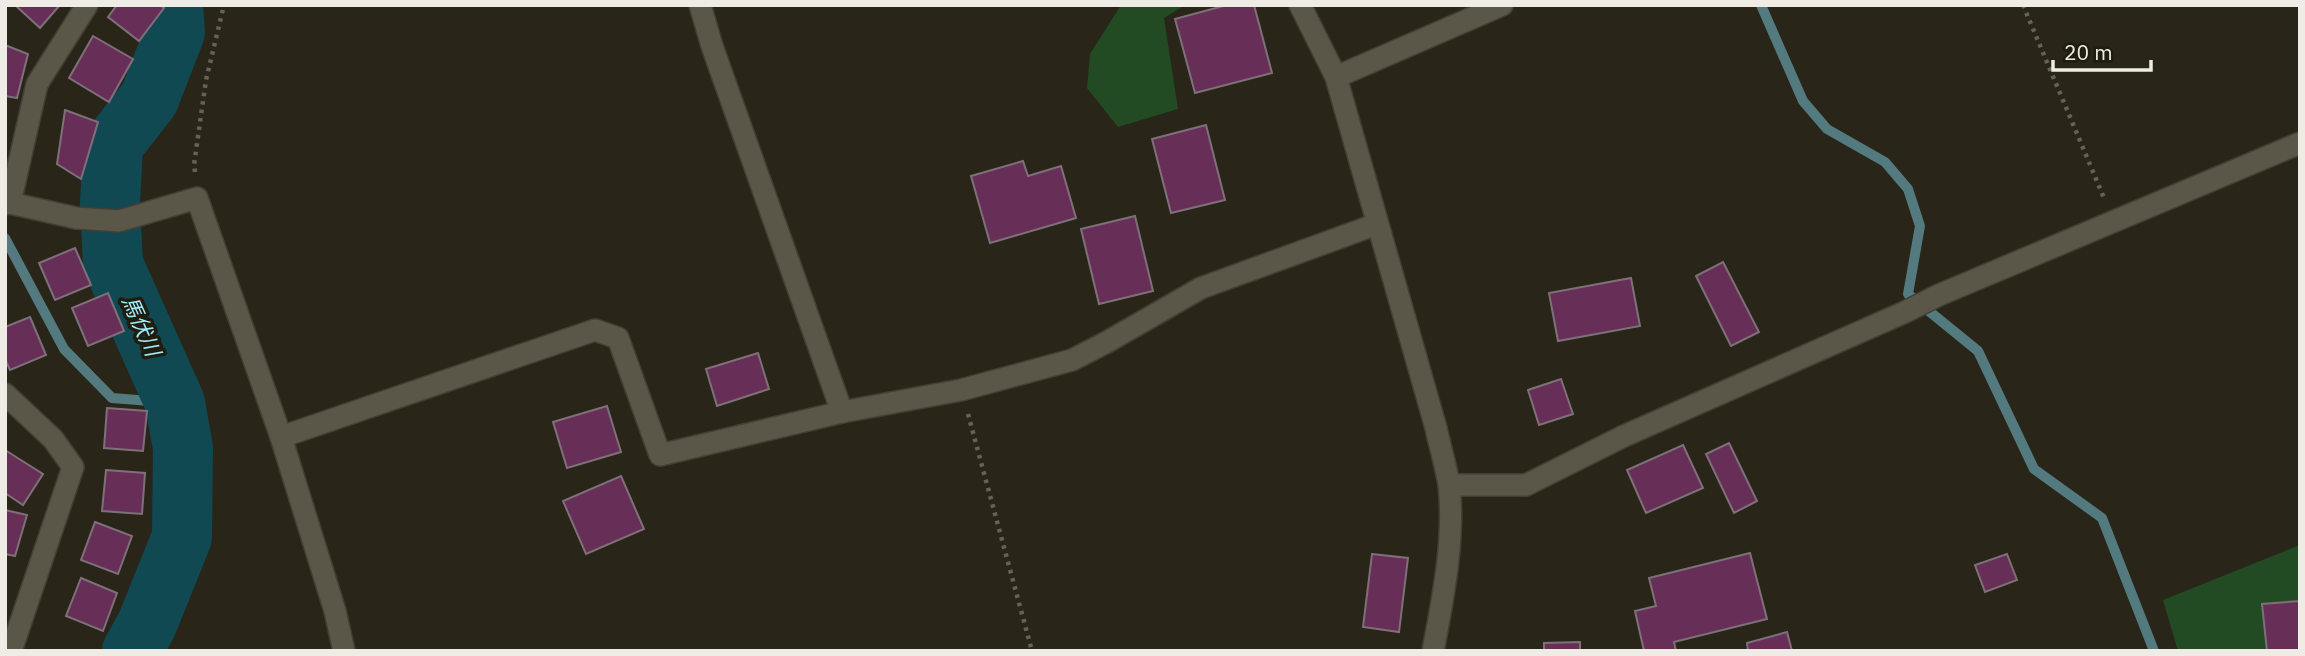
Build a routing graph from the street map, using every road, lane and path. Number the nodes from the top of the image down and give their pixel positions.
1 (88, 5) edge
2 (224, 5) edge
3 (700, 5) edge
4 (1300, 5) edge
5 (1502, 5) edge
6 (2023, 5) edge
7 (1336, 77) junction
8 (2300, 143) edge
9 (197, 198) junction
10 (8, 204) edge
11 (2115, 222) junction
12 (1377, 224) junction
13 (961, 390) junction
14 (8, 401) edge
15 (842, 412) junction
16 (281, 437) junction
17 (1449, 485) junction
18 (11, 651) edge
19 (344, 651) edge
20 (1032, 651) edge
21 (1433, 651) edge

1 - 10 street
2 - 9 path
3 - 15 street
4 - 7 street
5 - 7 street
6 - 11 path
7 - 12 street
8 - 11 street
9 - 10 street
9 - 16 street
11 - 17 street
12 - 13 street
12 - 17 street
13 - 15 street
13 - 20 path
14 - 18 street
15 - 16 street
16 - 19 street
17 - 21 street

